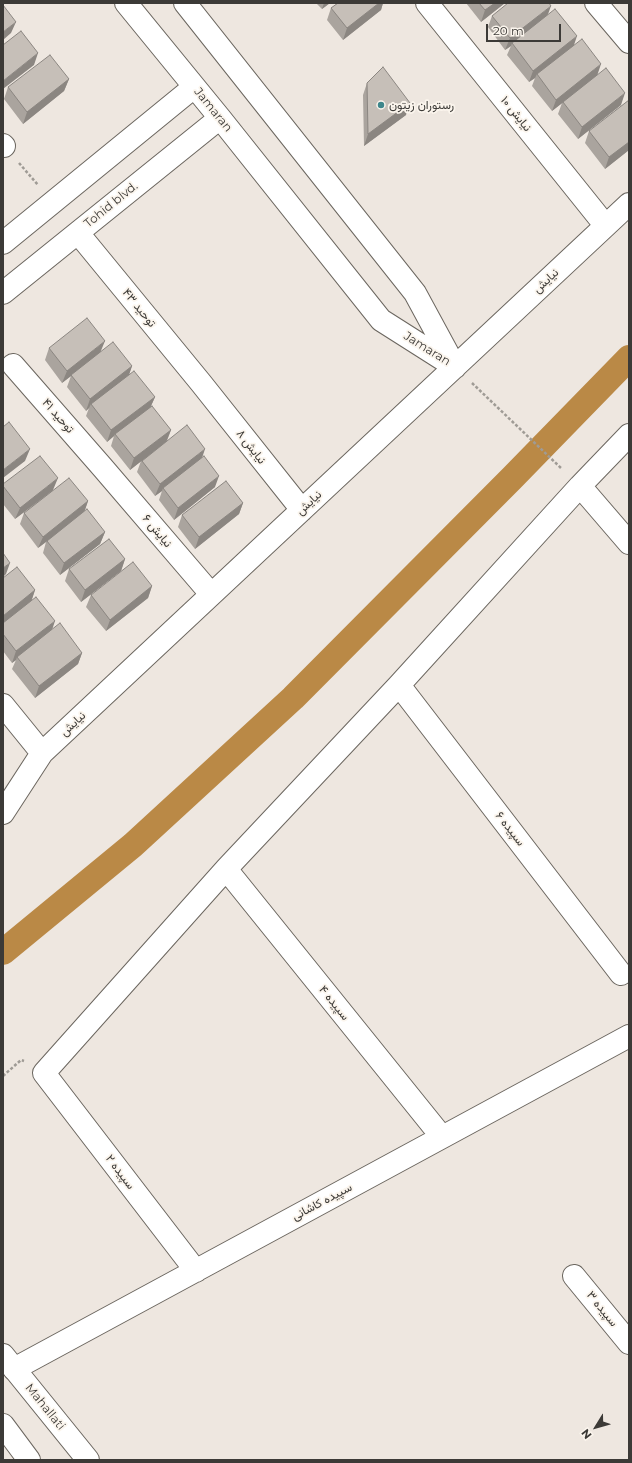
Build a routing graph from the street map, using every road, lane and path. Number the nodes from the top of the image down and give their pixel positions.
1 (126, 3) edge
2 (185, 3) edge
3 (427, 3) edge
4 (596, 3) edge
5 (629, 42) edge
6 (194, 87) junction
7 (220, 118) junction
8 (4, 145) edge
9 (52, 203) junction
10 (629, 204) edge
11 (605, 225) junction
12 (78, 233) junction
13 (3, 243) edge
14 (3, 294) edge
15 (13, 365) dead end
16 (455, 366) junction
17 (201, 383) joint
18 (629, 435) edge
19 (103, 468) joint
20 (580, 486) junction
21 (302, 510) junction
22 (629, 543) edge
23 (211, 594) junction
24 (399, 685) junction
25 (3, 705) edge
26 (42, 752) junction
27 (3, 813) edge
28 (226, 869) junction
29 (621, 974) dead end
30 (629, 1036) edge
31 (442, 1137) junction
32 (196, 1270) junction
33 (574, 1276) dead end
34 (629, 1343) edge
35 (9, 1362) edge
36 (3, 1425) edge
37 (28, 1460) edge
38 (88, 1460) edge

1 - 6 street, Jamaran
2 - 16 street, Jamaran
3 - 11 street, نیایش ۱۰
4 - 5 street
6 - 7 street, Jamaran
6 - 9 street
7 - 12 street, Tohid blvd.
7 - 16 street, Jamaran
8 - 9 path
9 - 13 street
10 - 11 street, نیایش
11 - 16 street, نیایش
12 - 14 street, Tohid blvd.
12 - 17 street, توحید ۴۳
15 - 19 street, توحید ۴۱
16 - 20 path
16 - 21 street, نیایش
17 - 21 street, نیایش ۸
18 - 20 street
19 - 23 street, نیایش ۶
20 - 22 street
20 - 24 street
21 - 23 street, نیایش
23 - 26 street, نیایش
24 - 28 street
24 - 29 street, سپیده ۶
25 - 26 street
26 - 27 street, نیایش
28 - 31 street, سپیده ۴
28 - 32 street, سپیده ۲
30 - 31 street, سپیده کاشانی
31 - 32 street, سپیده کاشانی
32 - 35 street, سپیده کاشانی
33 - 34 street, سپیده ۳
35 - 38 street, Mahallati
36 - 37 street

